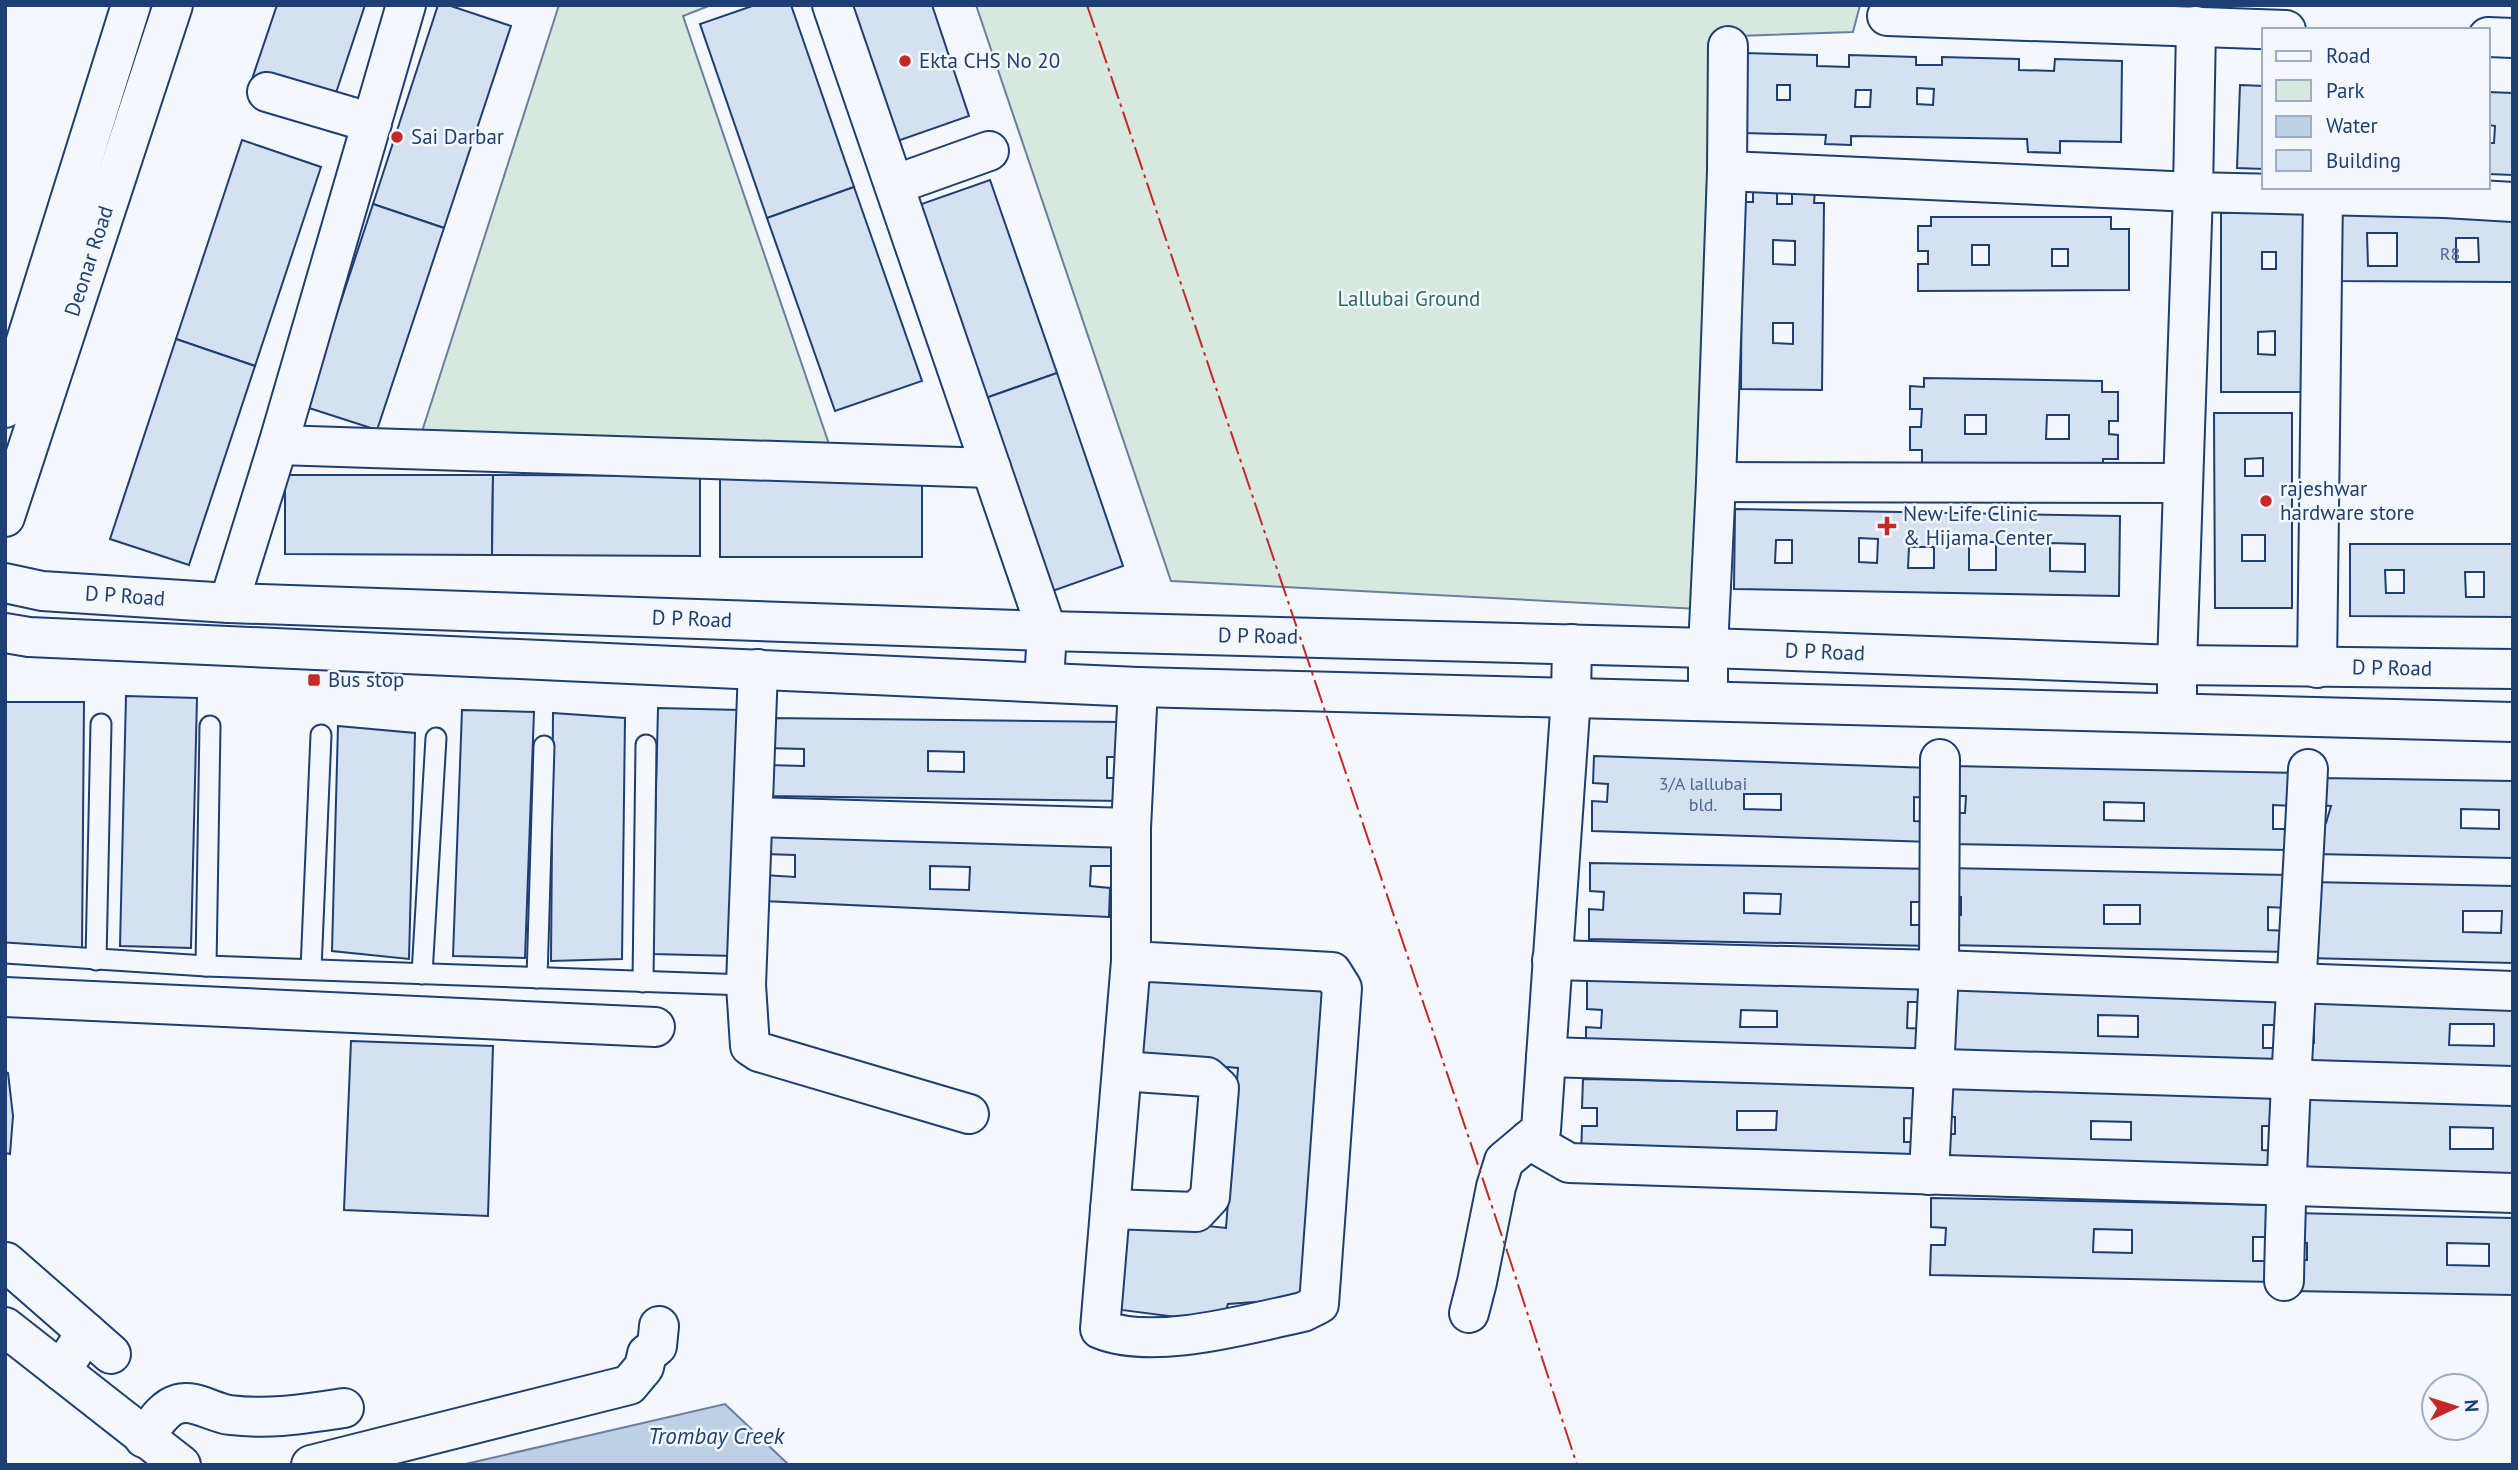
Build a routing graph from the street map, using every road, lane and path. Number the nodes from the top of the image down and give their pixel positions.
1 (131, 5) edge
2 (173, 5) edge
3 (406, 5) edge
4 (832, 5) edge
5 (1887, 16) dead end
6 (2196, 26) junction
7 (2262, 29) edge
8 (2490, 37) edge
9 (2513, 38) edge
10 (1728, 46) dead end
11 (267, 92) dead end
12 (372, 122) junction
13 (989, 150) dead end
14 (1727, 171) junction
15 (894, 185) junction
16 (2193, 192) junction
17 (2323, 195) junction
18 (2513, 202) edge
19 (5, 408) edge
20 (278, 445) junction
21 (990, 468) junction
22 (1716, 482) junction
23 (2183, 483) junction
24 (5, 517) edge
25 (5, 583) edge
26 (229, 603) junction
27 (1047, 631) junction
28 (5, 633) edge
29 (1572, 644) junction
30 (1707, 648) junction
31 (2177, 665) junction
32 (2317, 668) junction
33 (758, 669) junction
34 (2513, 669) edge
35 (1044, 682) junction
36 (1138, 687) junction
37 (1571, 697) junction
38 (1708, 701) junction
39 (2177, 713) junction
40 (2513, 722) edge
41 (101, 724) dead end
42 (210, 726) dead end
43 (321, 735) dead end
44 (436, 738) dead end
45 (646, 745) dead end
46 (544, 746) dead end
47 (1940, 759) dead end
48 (2308, 769) dead end
49 (753, 817) junction
50 (1131, 828) junction
51 (5, 953) edge
52 (96, 960) junction
53 (1552, 960) junction
54 (1131, 961) junction
55 (206, 966) junction
56 (311, 969) junction
57 (1939, 970) junction
58 (422, 974) junction
59 (537, 978) junction
60 (643, 982) junction
61 (2298, 984) junction
62 (746, 985) junction
63 (2513, 991) edge
64 (5, 997) edge
65 (655, 1027) dead end
66 (1546, 1057) junction
67 (1935, 1068) junction
68 (1122, 1071) junction
69 (2291, 1079) junction
70 (2513, 1086) edge
71 (969, 1114) dead end
72 (1529, 1140) junction
73 (1929, 1175) junction
74 (2286, 1186) junction
75 (2513, 1193) edge
76 (1110, 1209) junction
77 (6, 1262) edge
78 (2284, 1280) dead end
79 (1469, 1313) dead end
80 (659, 1326) dead end
81 (5, 1327) edge
82 (61, 1371) junction
83 (344, 1408) dead end
84 (144, 1438) junction
85 (181, 1465) edge
86 (311, 1465) edge

1 - 19 street, Deonar Road
2 - 24 street, Deonar Road
3 - 12 street
4 - 15 street
5 - 6 street
6 - 7 street
6 - 16 street
8 - 9 street
10 - 14 street
11 - 12 street
12 - 20 street
13 - 15 street
14 - 16 street
14 - 22 street
15 - 21 street
16 - 17 street
16 - 23 street
17 - 18 street
17 - 32 street
20 - 21 street
20 - 26 street
21 - 27 street
22 - 23 street
22 - 30 street
23 - 31 street
25 - 26 street, D P Road
26 - 27 street, D P Road
27 - 29 street, D P Road
27 - 35 street
28 - 33 street, D P Road
29 - 30 street, D P Road
29 - 37 street
30 - 31 street, D P Road
30 - 38 street
31 - 32 street, D P Road
31 - 39 street
32 - 34 street, D P Road
33 - 35 street, D P Road
33 - 49 street
35 - 36 street, D P Road
36 - 37 street, D P Road
36 - 50 street
37 - 38 street, D P Road
37 - 53 street
38 - 39 street, D P Road
39 - 40 street, D P Road
41 - 52 lane
42 - 55 lane
43 - 56 lane
44 - 58 lane
45 - 60 lane
46 - 59 lane
47 - 57 street
48 - 61 street
49 - 50 street
49 - 62 street
50 - 54 street
51 - 52 lane
52 - 55 lane
53 - 57 street
53 - 66 street
54 - 68 street
54 - 76 street
55 - 56 lane
56 - 58 lane
57 - 61 street
57 - 67 street
58 - 59 lane
59 - 60 lane
60 - 62 lane
61 - 63 street
61 - 69 street
62 - 71 street
64 - 65 street
66 - 67 street
66 - 72 street
67 - 69 street
67 - 73 street
68 - 76 street
68 - 76 street
69 - 70 street
69 - 74 street
72 - 73 street
72 - 79 street
73 - 74 street
74 - 75 street
74 - 78 street
77 - 82 street
80 - 86 street
81 - 82 street
82 - 84 street
83 - 84 street
84 - 85 street

